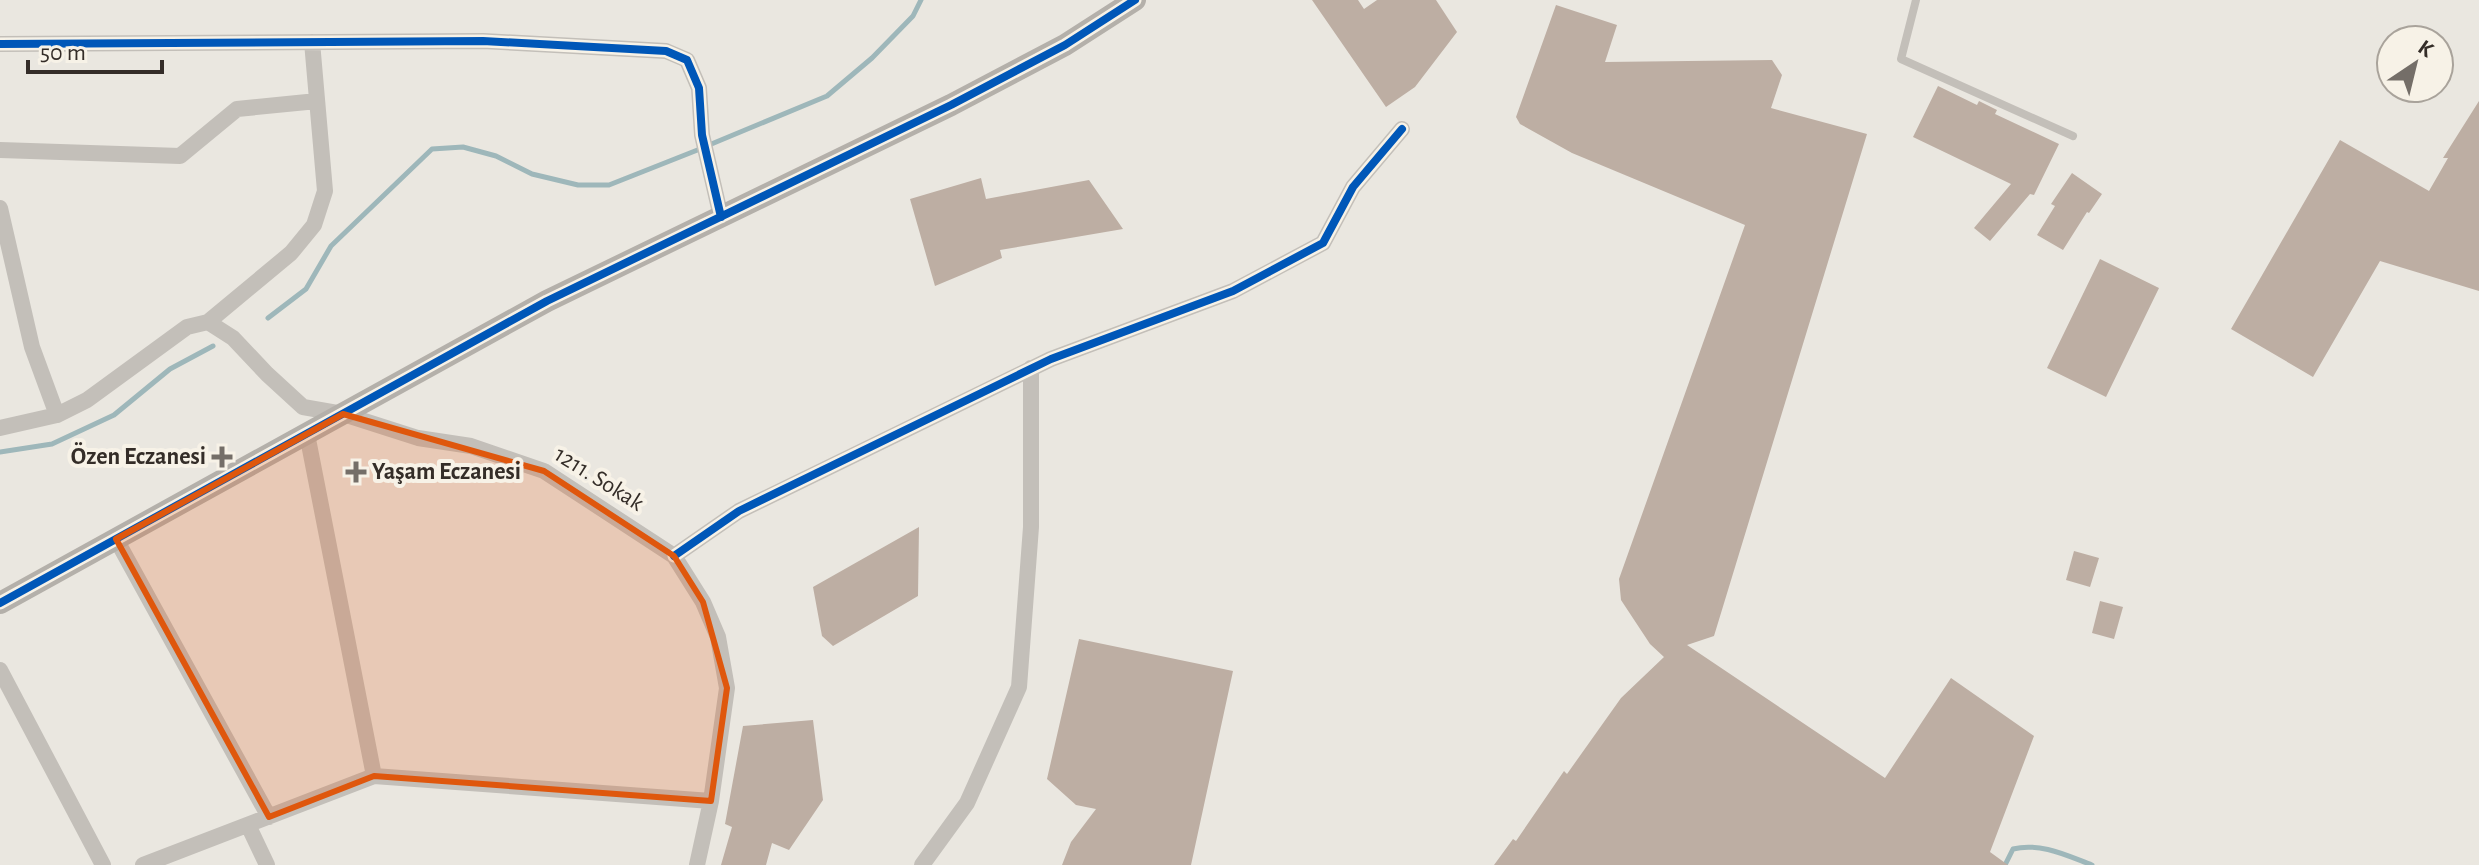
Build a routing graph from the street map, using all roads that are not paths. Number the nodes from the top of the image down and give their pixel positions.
1 (1135, 0) edge
2 (1916, 0) edge
3 (312, 42) junction
4 (0, 44) edge
5 (317, 101) junction
6 (1402, 129) dead end
7 (2073, 136) dead end
8 (0, 150) edge
9 (0, 208) edge
10 (721, 217) junction
11 (208, 322) junction
12 (1031, 368) junction
13 (343, 414) junction
14 (57, 415) junction
15 (0, 428) edge
16 (307, 434) junction
17 (116, 539) junction
18 (674, 556) junction
19 (0, 603) edge
20 (0, 670) edge
21 (374, 776) junction
22 (711, 801) junction
23 (269, 817) junction
24 (248, 825) junction
25 (103, 865) edge
26 (143, 865) edge
27 (267, 865) edge
28 (697, 865) edge
29 (922, 865) edge

1 - 10 street
2 - 7 lane
3 - 4 street
3 - 5 street
3 - 10 street
5 - 8 street
5 - 11 street
6 - 12 street
9 - 14 street
10 - 13 street
11 - 13 street, 1211. Sokak
11 - 14 street
12 - 18 street
12 - 29 street
13 - 16 street
13 - 18 street, 1211. Sokak
14 - 15 street
16 - 17 street
16 - 21 street
17 - 19 street
17 - 23 street
18 - 22 street, 1211. Sokak
20 - 25 street
21 - 22 street
21 - 23 street
22 - 28 street, 1211. Sokak
23 - 24 street
24 - 26 street
24 - 27 street

